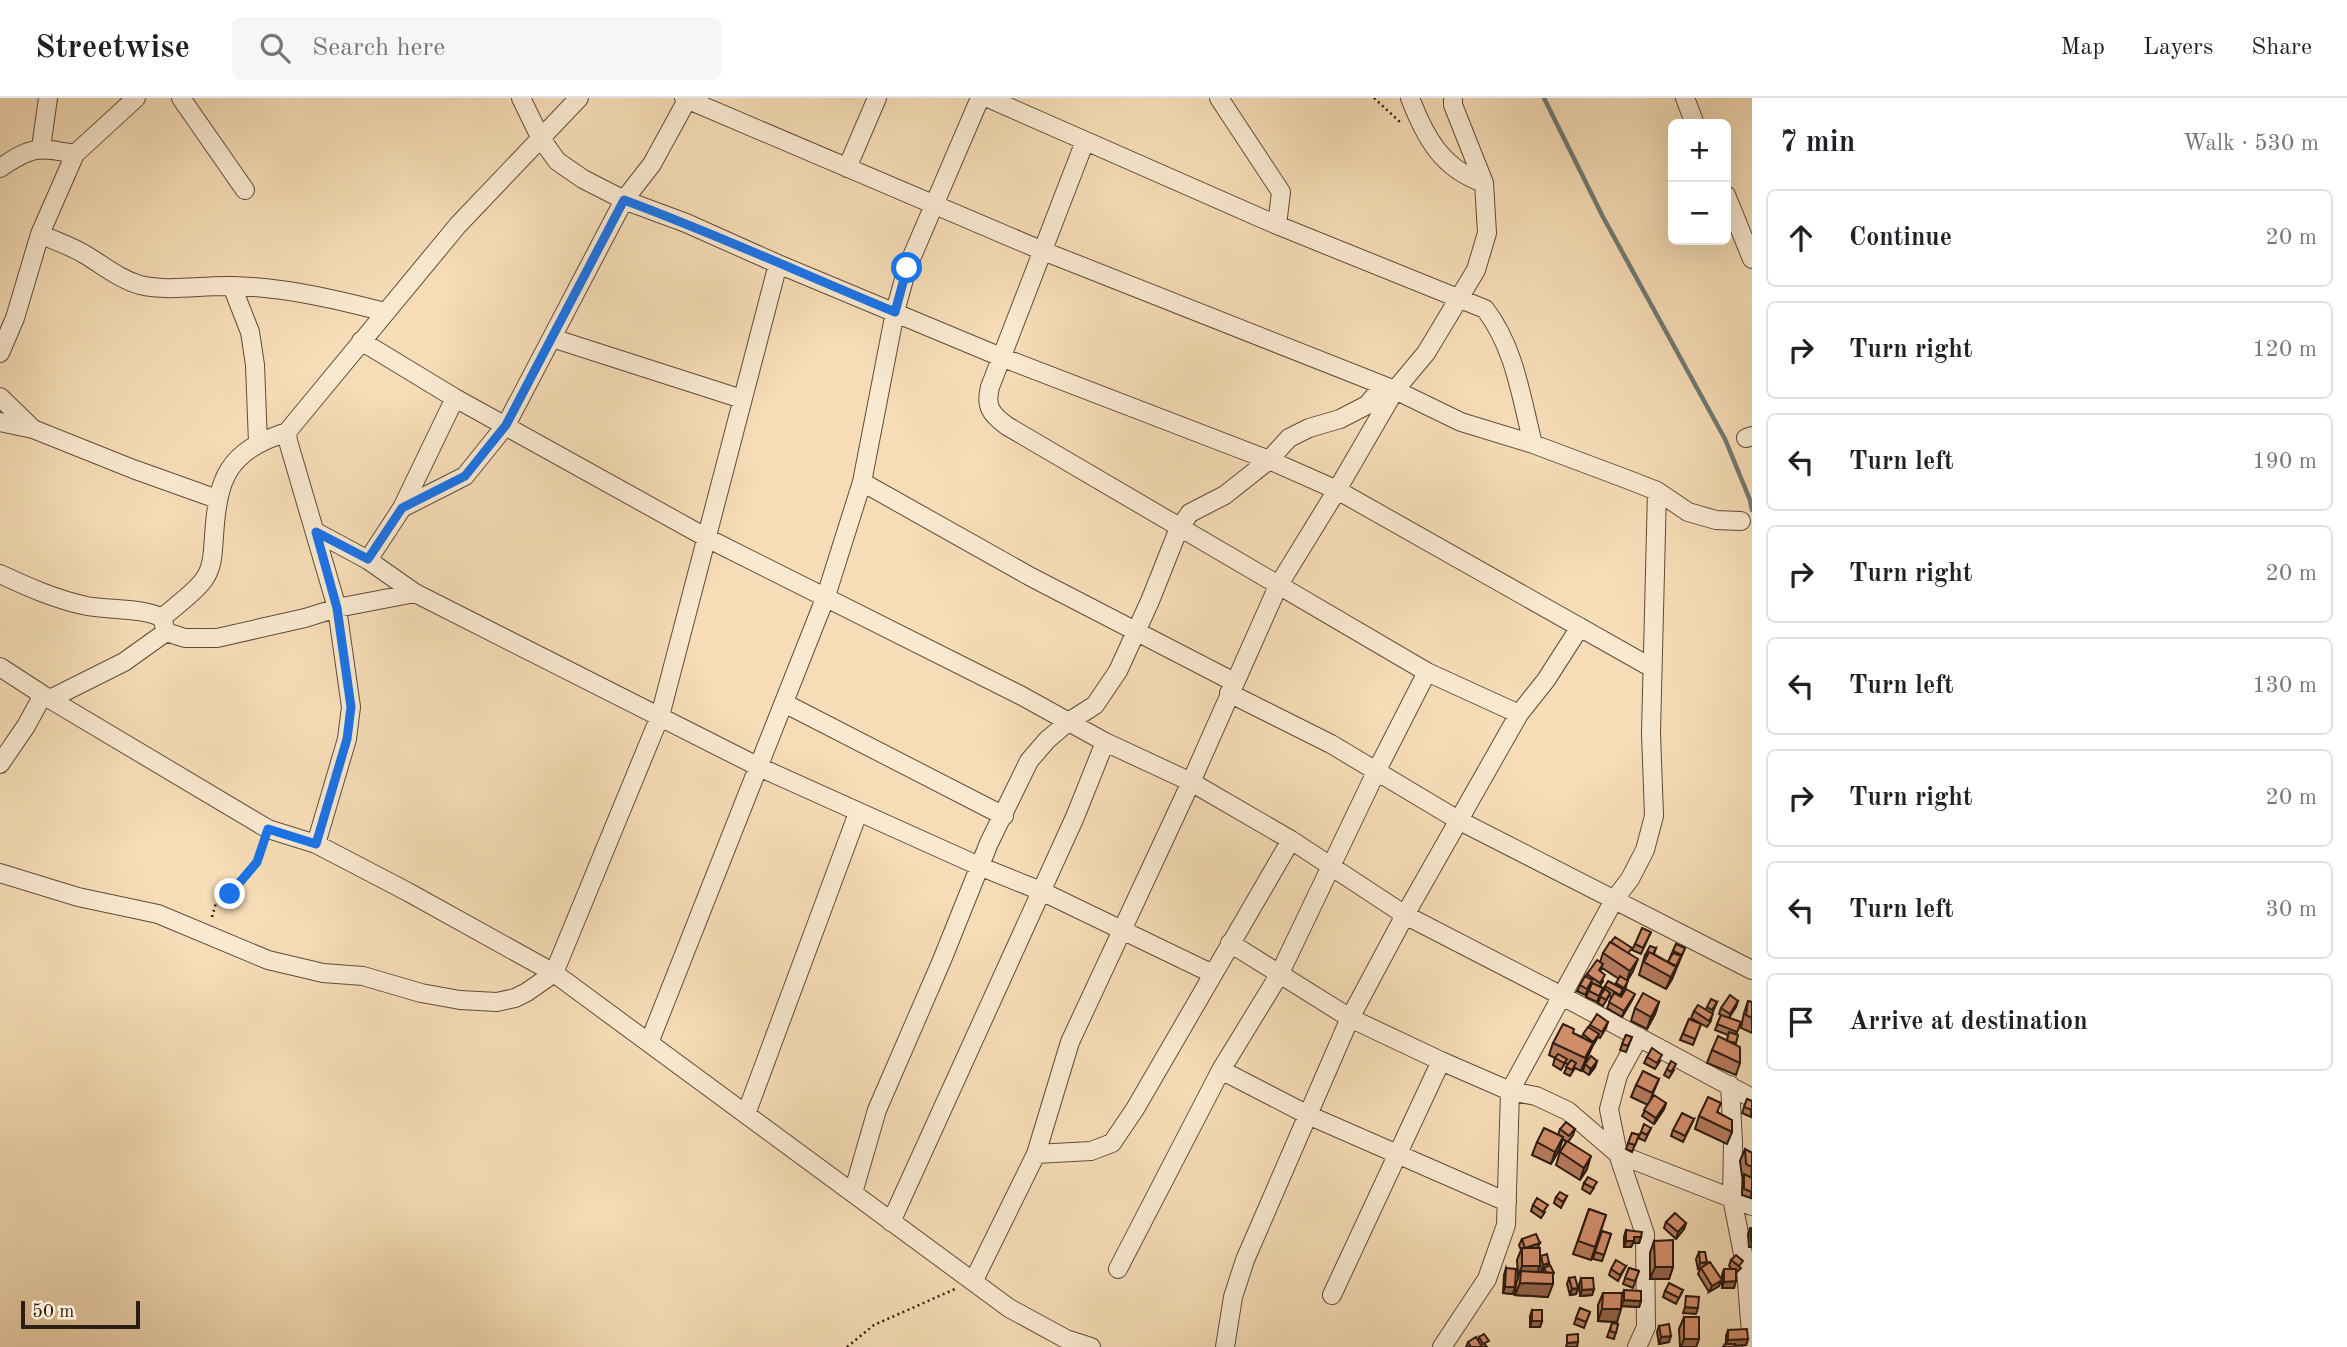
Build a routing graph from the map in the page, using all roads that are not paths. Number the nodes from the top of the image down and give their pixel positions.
1 (48, 98) edge
2 (136, 98) edge
3 (181, 98) edge
4 (521, 98) edge
5 (579, 98) edge
6 (877, 98) edge
7 (980, 98) edge
8 (988, 98) edge
9 (1219, 98) edge
10 (1409, 98) edge
11 (1453, 98) edge
12 (1685, 98) edge
13 (685, 99) edge
14 (1693, 119) edge
15 (540, 137) junction
16 (1085, 141) junction
17 (41, 148) junction
18 (75, 154) junction
19 (0, 168) edge
20 (847, 168) junction
21 (1483, 183) junction
22 (245, 190) dead end
23 (624, 200) junction
24 (936, 205) junction
25 (1731, 207) edge
26 (1276, 225) junction
27 (40, 234) junction
28 (1042, 251) junction
29 (1752, 259) edge
30 (778, 264) junction
31 (232, 286) junction
32 (1458, 297) junction
33 (385, 312) junction
34 (895, 312) junction
35 (552, 338) junction
36 (362, 341) junction
37 (0, 352) edge
38 (1001, 357) junction
39 (1389, 388) junction
40 (0, 397) edge
41 (455, 398) junction
42 (742, 399) junction
43 (0, 422) edge
44 (506, 425) junction
45 (33, 429) junction
46 (287, 432) junction
47 (258, 443) junction
48 (1533, 444) junction
49 (1269, 460) junction
50 (862, 482) junction
51 (1337, 490) junction
52 (1657, 491) junction
53 (217, 499) junction
54 (402, 508) junction
55 (1741, 521) dead end
56 (1179, 528) junction
57 (316, 532) junction
58 (707, 538) junction
59 (368, 559) junction
60 (0, 575) edge
61 (1278, 586) junction
62 (415, 593) junction
63 (826, 596) junction
64 (337, 608) junction
65 (164, 625) junction
66 (1580, 627) junction
67 (1137, 631) junction
68 (0, 667) edge
69 (1652, 668) junction
70 (1427, 672) junction
71 (1231, 687) junction
72 (47, 697) junction
73 (784, 703) junction
74 (1519, 714) junction
75 (660, 716) junction
76 (1067, 723) junction
77 (1105, 743) junction
78 (0, 764) edge
79 (759, 767) junction
80 (1377, 770) junction
81 (1191, 782) junction
82 (858, 813) junction
83 (1004, 816) junction
84 (1458, 820) junction
85 (1291, 840) junction
86 (316, 844) junction
87 (979, 866) junction
88 (1332, 867) junction
89 (0, 873) edge
90 (1041, 891) junction
91 (1614, 900) junction
92 (1405, 915) junction
93 (1122, 931) junction
94 (1230, 943) junction
95 (1752, 970) edge
96 (554, 973) junction
97 (1213, 974) junction
98 (1279, 975) junction
99 (1562, 996) junction
100 (1350, 1018) junction
101 (1639, 1037) junction
102 (649, 1043) junction
103 (1441, 1061) junction
104 (1221, 1070) junction
105 (1730, 1085) junction
106 (1510, 1091) junction
107 (1752, 1098) edge
108 (746, 1114) junction
109 (1308, 1115) junction
110 (1036, 1154) junction
111 (1396, 1154) junction
112 (1618, 1154) junction
113 (853, 1193) junction
114 (1732, 1198) junction
115 (1507, 1202) junction
116 (1752, 1206) edge
117 (891, 1222) junction
118 (1118, 1269) dead end
119 (974, 1280) junction
120 (1332, 1295) dead end
121 (1091, 1347) edge
122 (1225, 1347) edge
123 (1442, 1347) edge
124 (1637, 1347) edge
125 (1752, 1347) edge

1 - 17 street
2 - 18 street
3 - 22 street
4 - 15 street
5 - 15 street
6 - 20 street
7 - 24 street
8 - 16 street
9 - 26 street
10 - 21 street
11 - 21 street
12 - 14 street
13 - 20 street
13 - 23 street
15 - 23 street
15 - 33 street
16 - 26 street
16 - 28 street
17 - 18 street
17 - 19 street
18 - 27 street
20 - 24 street
21 - 32 street
23 - 30 street
23 - 35 street
24 - 28 street
24 - 34 street
25 - 29 street
26 - 32 street
27 - 31 street
27 - 37 street
28 - 38 street
28 - 39 street
30 - 34 street
30 - 42 street
31 - 33 street
31 - 47 street
32 - 39 street
32 - 48 street
33 - 36 street
34 - 38 street
34 - 50 street
35 - 42 street
35 - 44 street
36 - 41 street
36 - 46 street
38 - 49 street
38 - 56 street
39 - 48 street
39 - 49 street
39 - 51 street
40 - 45 street
41 - 44 street
41 - 54 street
42 - 58 street
43 - 45 street
44 - 54 street
44 - 58 street
45 - 53 street
46 - 47 street
46 - 57 street
47 - 53 street
48 - 52 street
49 - 51 street
49 - 56 street
50 - 63 street
50 - 67 street
51 - 61 street
51 - 66 street
52 - 55 street
52 - 69 street
53 - 65 street
54 - 59 street
56 - 61 street
56 - 67 street
57 - 59 street
57 - 64 street
58 - 63 street
58 - 75 street
59 - 62 street
60 - 65 street
61 - 70 street
61 - 71 street
62 - 64 street
62 - 75 street
63 - 73 street
63 - 76 street
64 - 65 street
64 - 86 street
65 - 72 street
66 - 69 street
66 - 74 street
67 - 71 street
67 - 76 street
68 - 72 street
69 - 91 street
70 - 74 street
70 - 80 street
71 - 80 street
71 - 81 street
72 - 78 street
72 - 86 street
73 - 79 street
73 - 83 street
74 - 84 street
75 - 79 street
75 - 96 street
76 - 77 street
76 - 83 street
77 - 81 street
77 - 90 street
79 - 82 street
79 - 102 street
80 - 84 street
80 - 88 street
81 - 85 street
81 - 93 street
82 - 87 street
82 - 108 street
83 - 87 street
84 - 91 street
84 - 92 street
85 - 88 street
85 - 94 street
86 - 96 street
87 - 90 street
87 - 113 street
88 - 92 street
88 - 98 street
89 - 96 street
90 - 93 street
90 - 117 street
91 - 95 street
91 - 99 street
92 - 99 street
92 - 100 street
93 - 97 street
93 - 110 street
94 - 97 street
94 - 98 street
96 - 102 street
97 - 110 street
98 - 100 street
98 - 104 street
99 - 101 street
99 - 106 street
100 - 103 street
100 - 109 street
101 - 105 street
101 - 112 street
102 - 108 street
103 - 106 street
103 - 111 street
104 - 109 street
104 - 118 street
105 - 107 street
105 - 114 street
106 - 112 street
106 - 115 street
108 - 113 street
109 - 111 street
109 - 122 street
110 - 119 street
111 - 115 street
111 - 120 street
112 - 114 street
112 - 124 street
113 - 117 street
114 - 116 street
114 - 125 street
115 - 123 street
117 - 119 street
119 - 121 street

